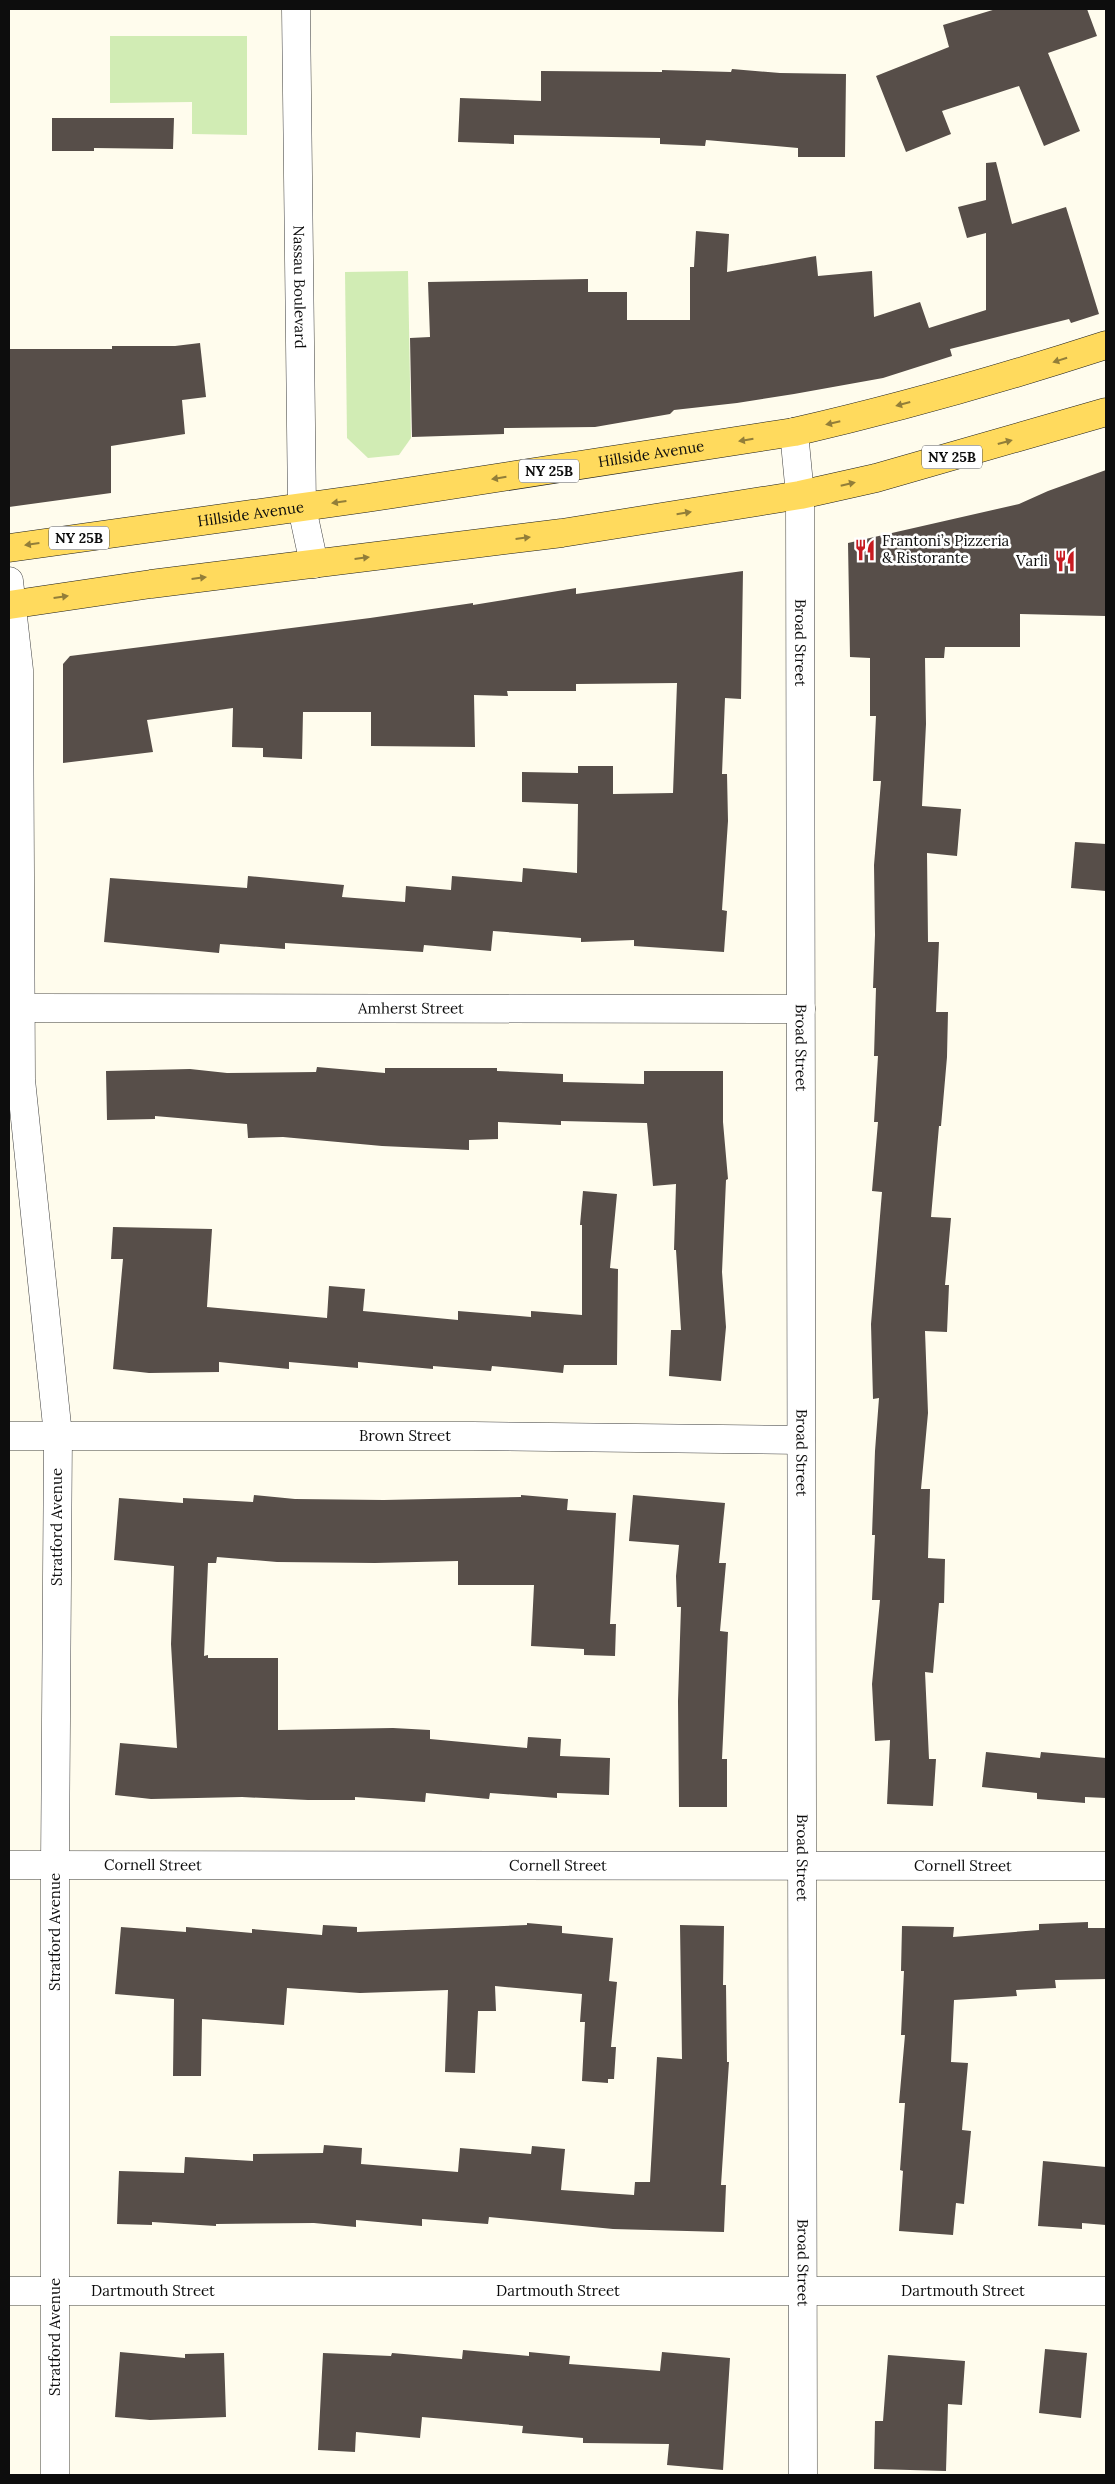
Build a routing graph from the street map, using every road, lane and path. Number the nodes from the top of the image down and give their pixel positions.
1 (296, 9) edge
2 (1106, 345) edge
3 (1106, 412) edge
4 (794, 432) junction
5 (800, 495) junction
6 (302, 508) junction
7 (9, 548) edge
8 (314, 564) junction
9 (10, 597) edge
10 (20, 1008) junction
11 (800, 1009) junction
12 (58, 1435) junction
13 (9, 1436) edge
14 (801, 1440) junction
15 (9, 1865) edge
16 (55, 1865) junction
17 (802, 1866) junction
18 (1106, 1866) edge
19 (9, 2291) edge
20 (55, 2291) junction
21 (802, 2291) junction
22 (1106, 2291) edge
23 (55, 2475) edge
24 (802, 2475) edge

1 - 6 street, Nassau Boulevard
2 -> 4 main road, Hillside Avenue / NY 25B
5 -> 3 main road, NY 25B
4 - 5 street, Broad Street
4 -> 6 main road, Hillside Avenue / NY 25B
8 -> 5 main road, NY 25B
5 - 11 street, Broad Street
6 -> 7 main road, Hillside Avenue / NY 25B
6 - 8 street, Nassau Boulevard
9 -> 8 main road, NY 25B
9 - 10 street, Stratford Avenue
10 - 11 street, Amherst Street
10 - 12 street, Stratford Avenue
11 - 14 street, Broad Street
12 - 13 street, Brown Street
12 - 14 street, Brown Street
12 - 16 street, Stratford Avenue
14 - 17 street, Broad Street
15 - 16 street, Cornell Street
16 - 17 street, Cornell Street
16 - 20 street, Stratford Avenue
17 - 18 street, Cornell Street
17 - 21 street, Broad Street
19 - 20 street, Dartmouth Street
20 - 21 street, Dartmouth Street
20 - 23 street, Stratford Avenue
21 - 22 street, Dartmouth Street
21 - 24 street, Broad Street

